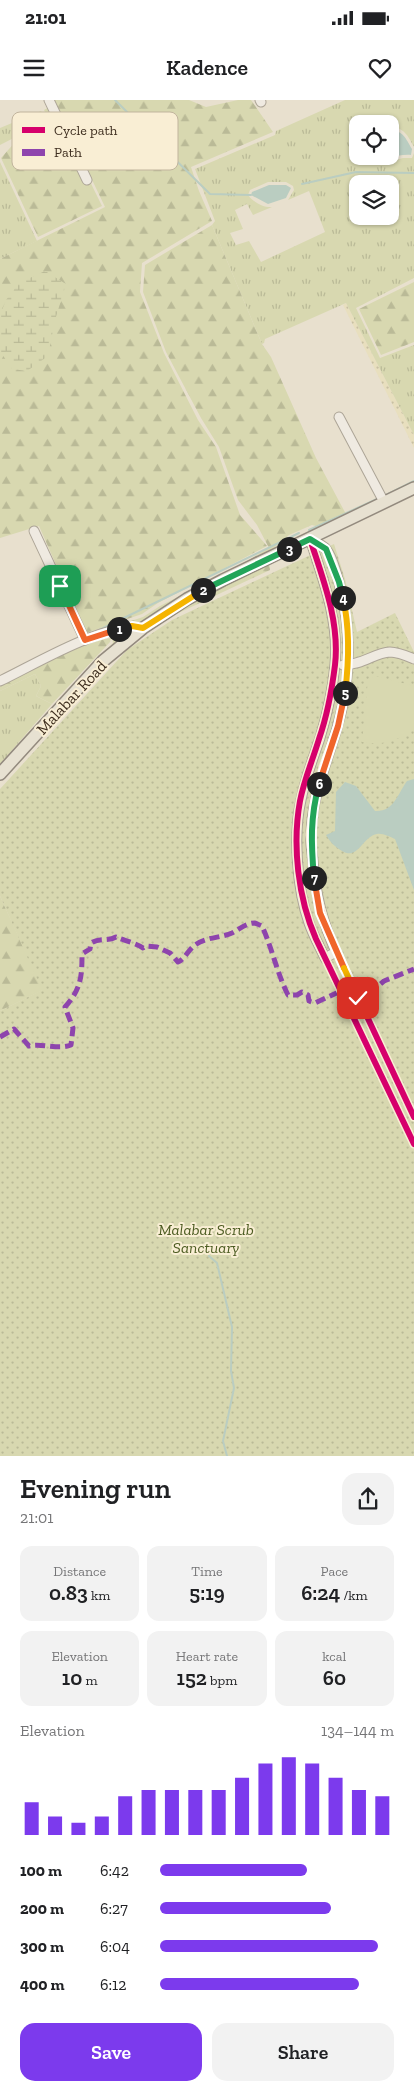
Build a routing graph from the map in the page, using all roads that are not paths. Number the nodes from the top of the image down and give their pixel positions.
1 (49, 100) edge
2 (55, 112) edge
3 (82, 170) edge
4 (87, 180) dead end
5 (340, 417) dead end
6 (414, 488) edge
7 (384, 502) junction
8 (34, 531) dead end
9 (310, 539) junction
10 (143, 628) junction
11 (85, 640) junction
12 (414, 659) edge
13 (335, 665) junction
14 (347, 665) junction
15 (0, 681) edge
16 (320, 739) junction
17 (333, 742) junction
18 (0, 774) edge
19 (298, 832) junction
20 (310, 835) junction

1 - 2 street
3 - 4 street
5 - 7 street
6 - 7 main road, Malabar Road
7 - 9 main road, Malabar Road
8 - 11 street
9 - 10 main road, Malabar Road
9 - 13 street
9 - 14 street
10 - 11 street
10 - 18 main road, Malabar Road
11 - 15 street
12 - 14 street
13 - 14 street
13 - 16 street
14 - 17 street
16 - 17 street
16 - 19 street
17 - 20 street
19 - 20 street
19 - 20 street

